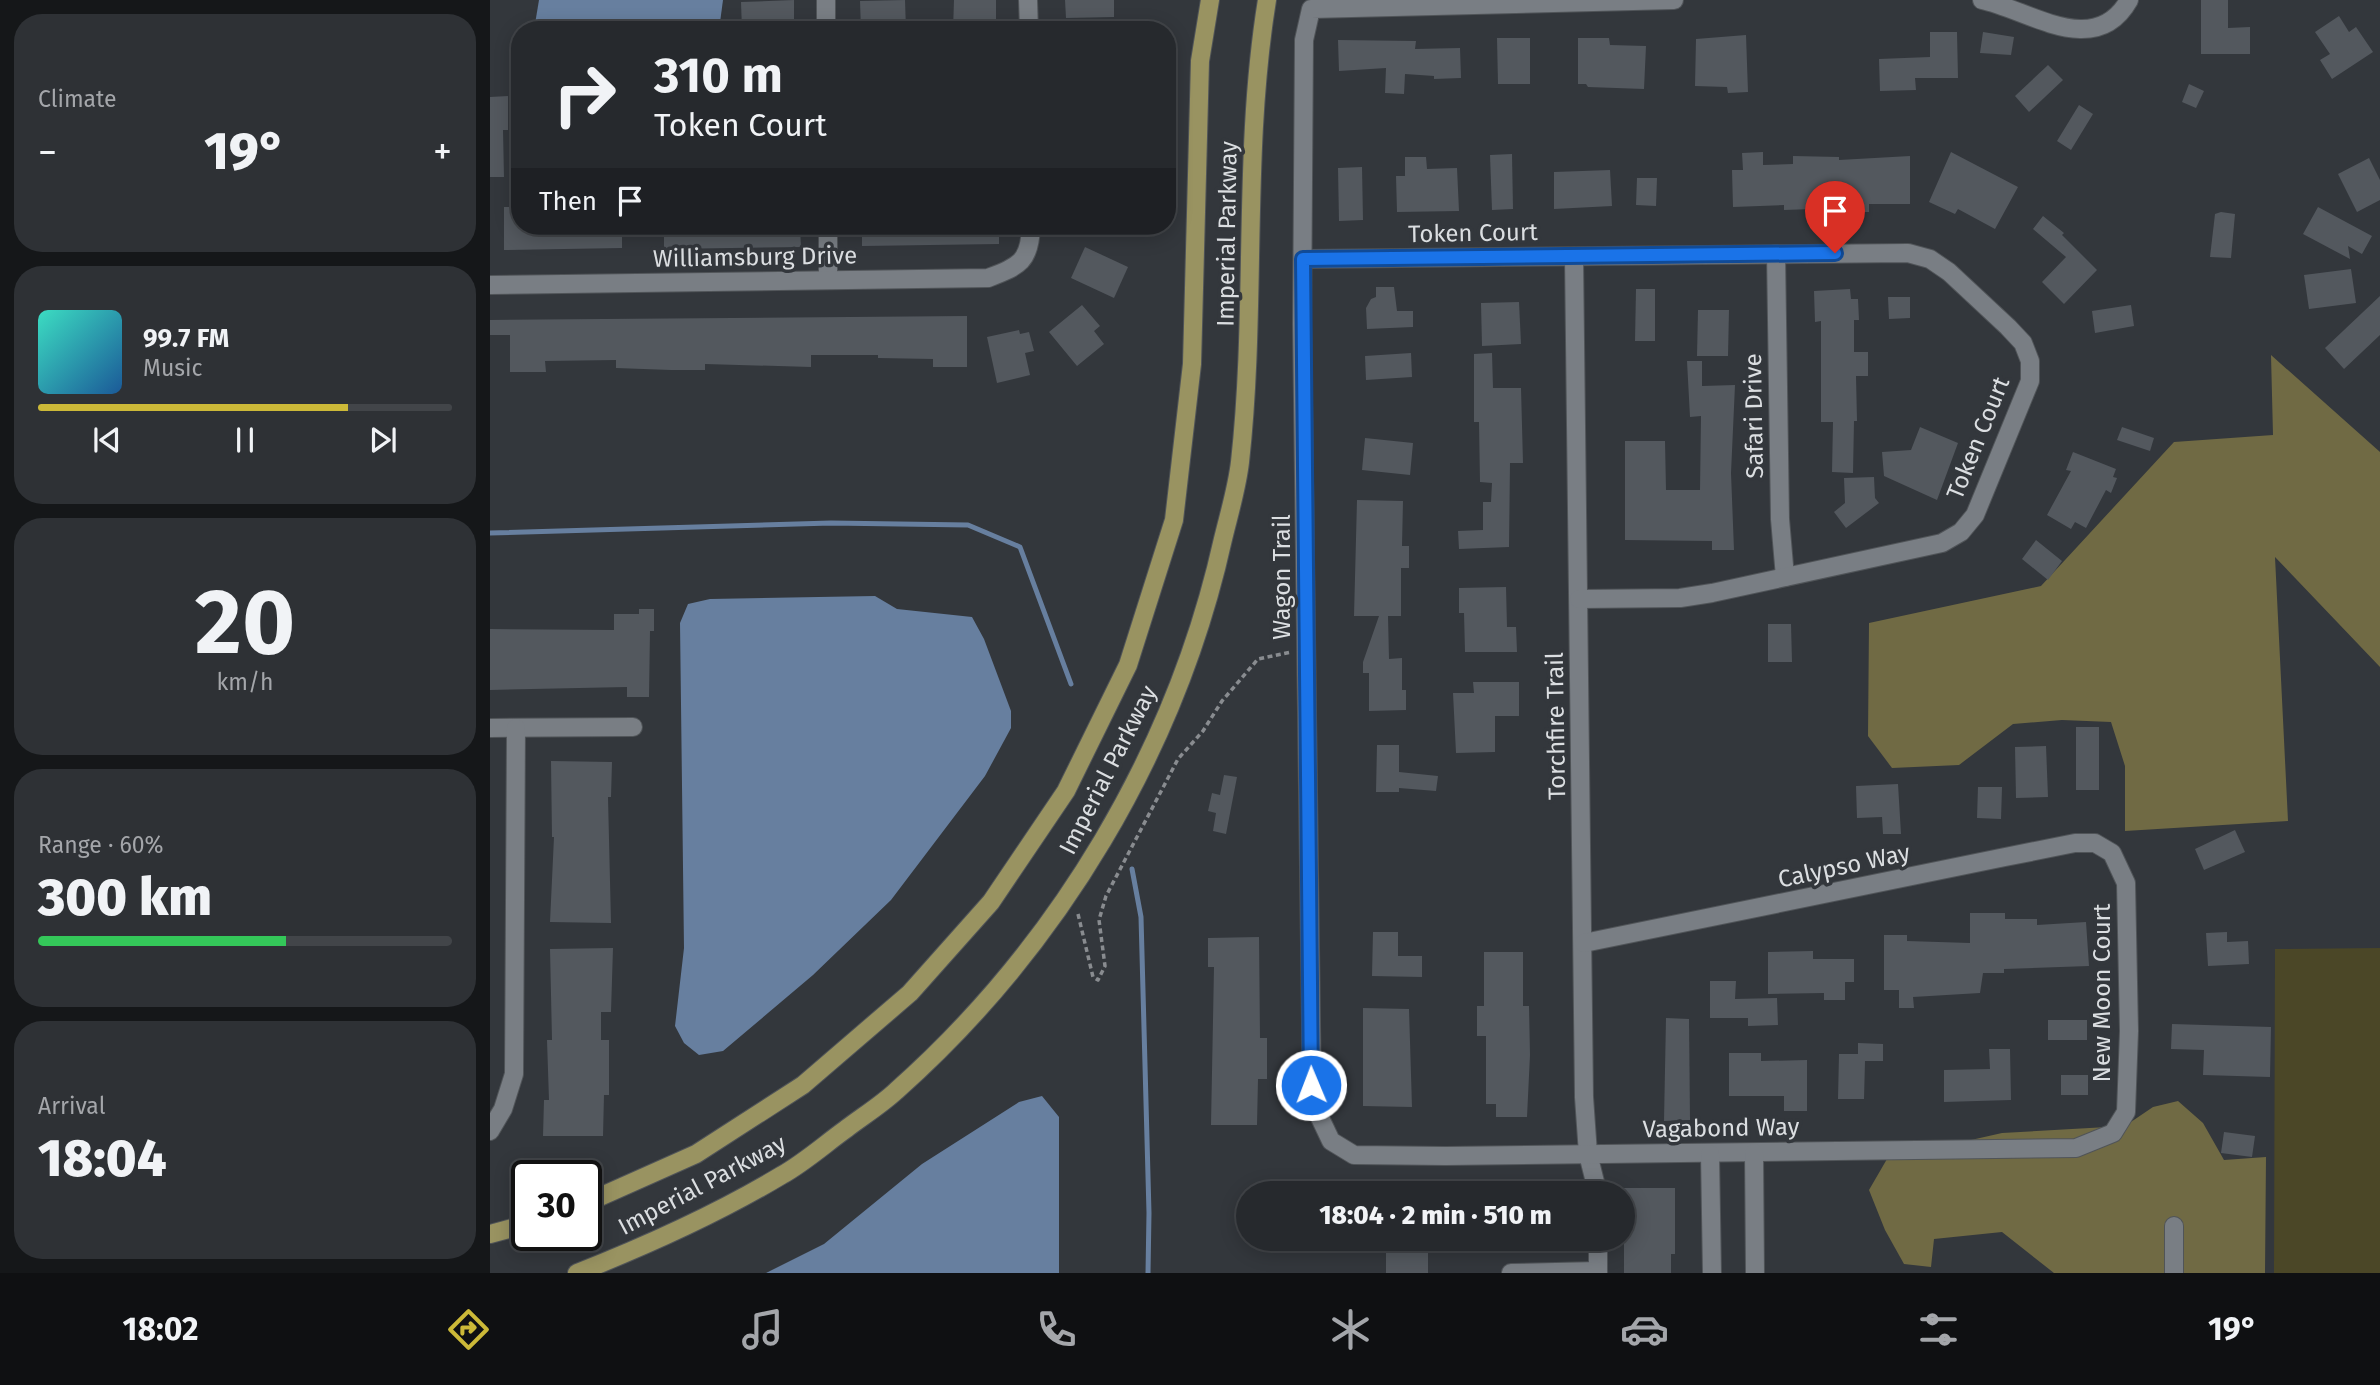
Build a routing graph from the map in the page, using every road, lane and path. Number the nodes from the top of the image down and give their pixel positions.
1 (826, 0) edge
2 (1028, 0) edge
3 (1210, 0) edge
4 (1267, 0) edge
5 (1674, 0) edge
6 (1982, 0) edge
7 (2129, 0) edge
8 (1514, 1) edge
9 (826, 21) edge
10 (1029, 21) edge
11 (828, 235) edge
12 (1030, 235) edge
13 (1776, 254) junction
14 (1574, 257) junction
15 (1303, 259) junction
16 (828, 280) junction
17 (490, 285) edge
18 (1785, 577) junction
19 (1579, 599) junction
20 (1307, 648) junction
21 (633, 727) dead end
22 (490, 728) edge
23 (516, 728) junction
24 (2112, 853) joint
25 (1077, 914) dead end
26 (1584, 943) junction
27 (490, 1131) edge
28 (2113, 1133) joint
29 (1331, 1141) joint
30 (1754, 1153) junction
31 (1588, 1154) junction
32 (1710, 1154) junction
33 (1595, 1181) edge
34 (602, 1196) edge
35 (2174, 1226) dead end
36 (511, 1228) edge
37 (490, 1234) edge
38 (1598, 1251) edge
39 (1598, 1272) edge
40 (577, 1273) edge
41 (1511, 1273) edge
42 (1712, 1273) edge
43 (1755, 1273) edge
44 (2174, 1273) edge

1 - 9 street
2 - 10 street
3 - 34 main road, Imperial Parkway
4 - 40 main road, Imperial Parkway
5 - 8 street
6 - 7 street
8 - 15 street, Wagon Trail
11 - 16 street
12 - 16 street, Williamsburg Drive
13 - 14 street, Token Court
13 - 18 street, Safari Drive
13 - 18 street, Token Court
14 - 15 street, Token Court
14 - 19 street, Torchfire Trail
15 - 20 street, Wagon Trail
16 - 17 street, Williamsburg Drive
18 - 19 street, Token Court
19 - 26 street, Torchfire Trail
20 - 25 path
20 - 29 street, Wagon Trail
21 - 23 street
22 - 23 street
23 - 27 street
24 - 26 street, Calypso Way
24 - 28 street, New Moon Court
26 - 31 street, Torchfire Trail
28 - 30 street, Vagabond Way
29 - 31 street, Vagabond Way
30 - 32 street, Vagabond Way
30 - 43 street
31 - 32 street, Vagabond Way
31 - 33 street, Torchfire Trail
32 - 42 street
35 - 44 street
36 - 37 main road
38 - 39 street
39 - 41 street

